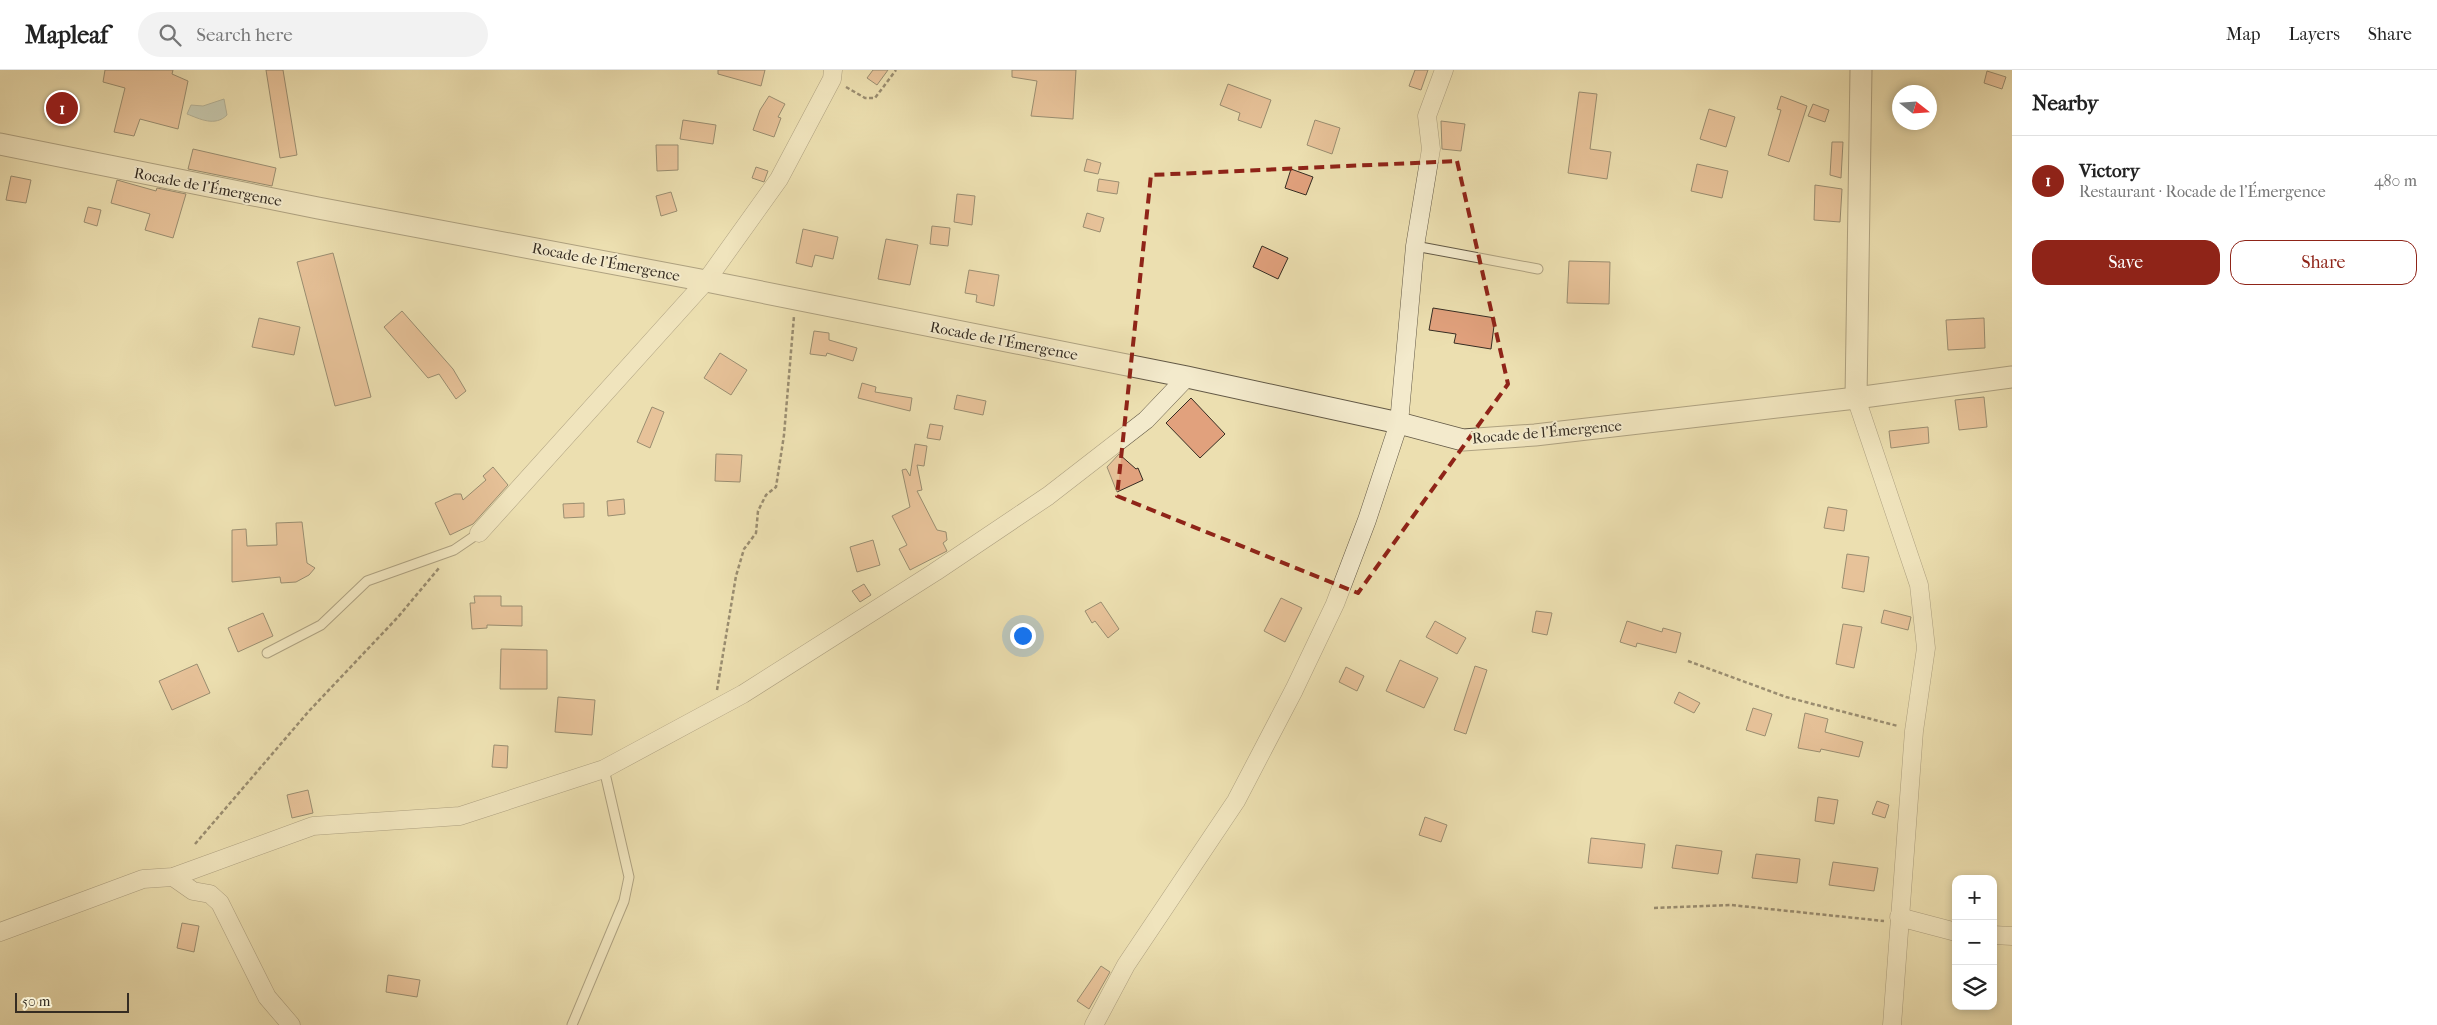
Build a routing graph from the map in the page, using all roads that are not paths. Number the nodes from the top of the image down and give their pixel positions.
1 (1444, 70) edge
2 (1861, 70) edge
3 (833, 75) edge
4 (0, 144) edge
5 (1415, 246) junction
6 (1538, 269) dead end
7 (706, 281) junction
8 (1187, 376) junction
9 (2012, 377) edge
10 (1856, 398) junction
11 (1399, 423) junction
12 (479, 533) joint
13 (267, 653) dead end
14 (604, 769) junction
15 (173, 877) junction
16 (1899, 920) junction
17 (1952, 931) edge
18 (0, 932) edge
19 (1997, 935) edge
20 (2012, 936) edge
21 (291, 1025) edge
22 (572, 1025) edge
23 (1094, 1025) edge
24 (1892, 1025) edge

1 - 5 street
2 - 10 street
3 - 7 street
4 - 7 street, Rocade de l'Émergence
5 - 6 lane
5 - 11 street
7 - 8 street, Rocade de l'Émergence
7 - 12 street
8 - 11 street, Rocade de l'Émergence
8 - 14 street
9 - 10 street, Rocade de l'Émergence
10 - 11 street, Rocade de l'Émergence
10 - 16 street
11 - 23 street
12 - 13 lane
14 - 15 street
14 - 22 lane
15 - 18 street
15 - 21 street
16 - 17 street
16 - 24 street
19 - 20 street

